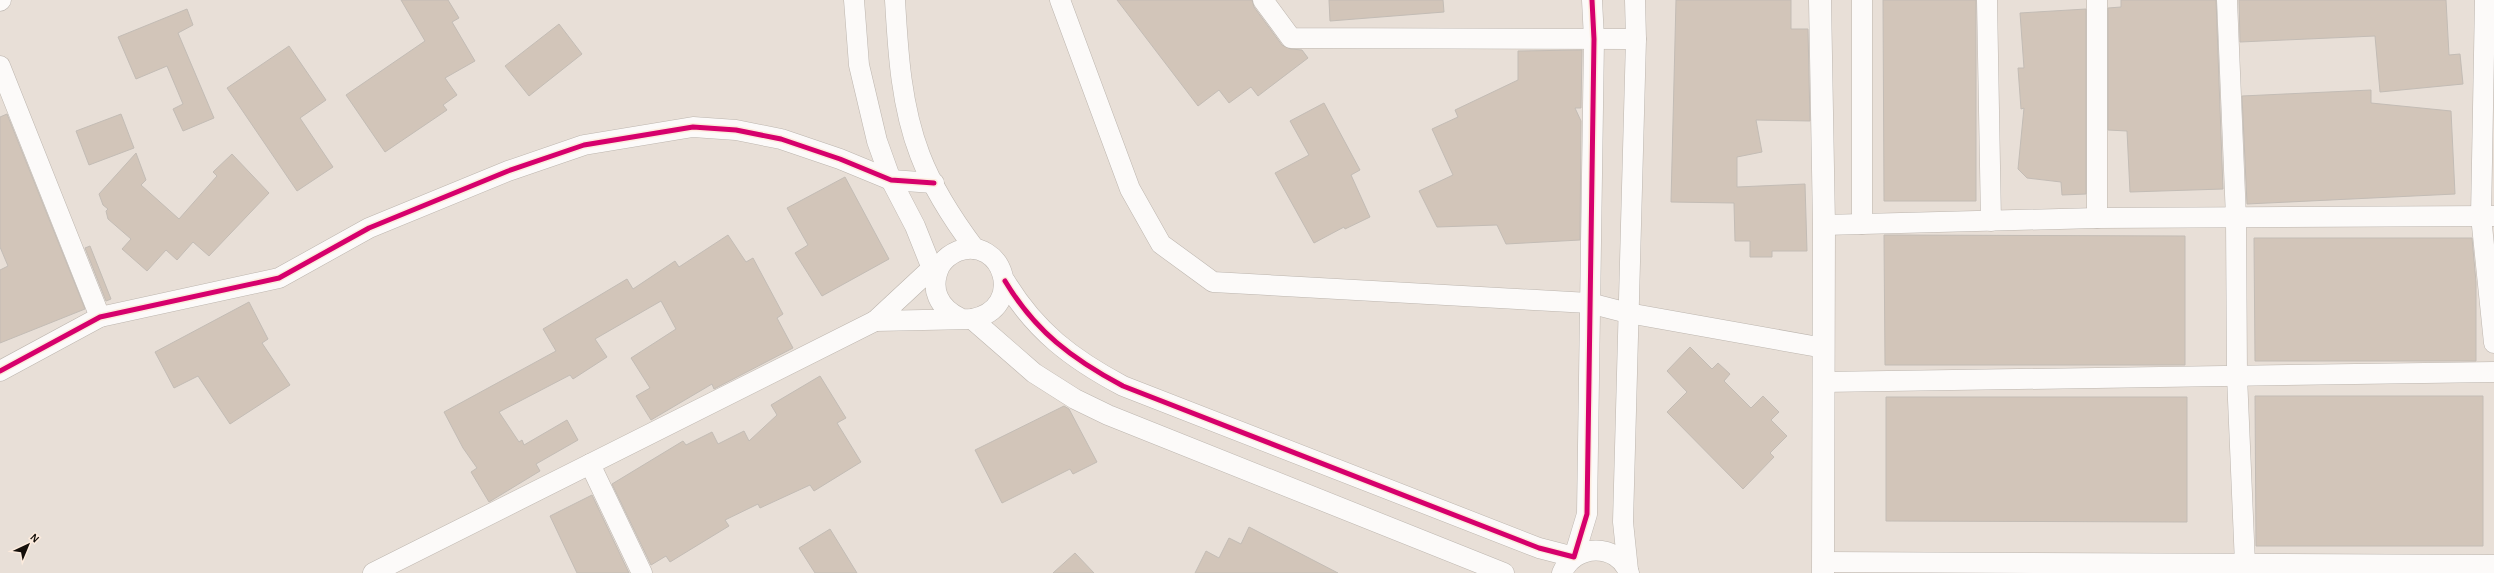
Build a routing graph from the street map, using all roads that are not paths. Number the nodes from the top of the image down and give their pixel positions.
1 (854, 0) edge
2 (895, 0) edge
3 (1263, 0) edge
4 (1592, 0) edge
5 (1635, 0) edge
6 (1820, 0) edge
7 (1862, 0) edge
8 (1987, 0) edge
9 (2097, 0) edge
10 (2227, 0) edge
11 (2485, 0) edge
12 (1066, 3) edge
13 (1594, 39) junction
14 (1636, 39) junction
15 (0, 66) edge
16 (891, 180) junction
17 (934, 183) junction
18 (2487, 216) edge
19 (2097, 218) junction
20 (2236, 218) junction
21 (1991, 221) junction
22 (1862, 224) junction
23 (1824, 225) junction
24 (975, 250) junction
25 (937, 268) junction
26 (1004, 281) junction
27 (1590, 303) junction
28 (1628, 312) junction
29 (100, 317) junction
30 (966, 319) junction
31 (875, 321) junction
32 (2494, 344) edge
33 (1824, 348) junction
34 (0, 372) edge
35 (2494, 372) edge
36 (2237, 376) junction
37 (1823, 382) junction
38 (590, 464) junction
39 (1574, 557) junction
40 (2245, 564) junction
41 (2494, 565) edge
42 (1823, 568) edge
43 (1629, 572) edge
44 (373, 573) edge
45 (642, 573) edge
46 (1504, 573) edge
47 (1562, 573) edge

1 - 16 street
2 - 17 street
3 - 13 street
4 - 13 street
5 - 14 street
6 - 23 main road
7 - 22 street
8 - 21 street
9 - 19 street
10 - 20 street
11 - 18 street
12 - 27 street
13 - 14 street
13 - 27 street
14 - 28 street
15 - 29 street
16 - 17 street
16 - 25 street
16 - 29 street
17 - 24 street
18 - 20 street
18 - 32 street
19 - 20 street
19 - 21 street
20 - 36 street
21 - 22 street
22 - 23 street
23 - 33 main road
24 - 25 street
24 - 26 street
25 - 30 street
25 - 31 street
26 - 30 street
26 - 39 street
27 - 28 street
27 - 39 street
28 - 33 street
28 - 43 street
29 - 34 street
30 - 31 street
30 - 46 street
31 - 38 street
33 - 37 main road
35 - 36 street
36 - 37 street
36 - 40 street
37 - 42 main road
38 - 44 street
38 - 45 street
39 - 43 street
39 - 47 street
40 - 41 street
40 - 42 street

